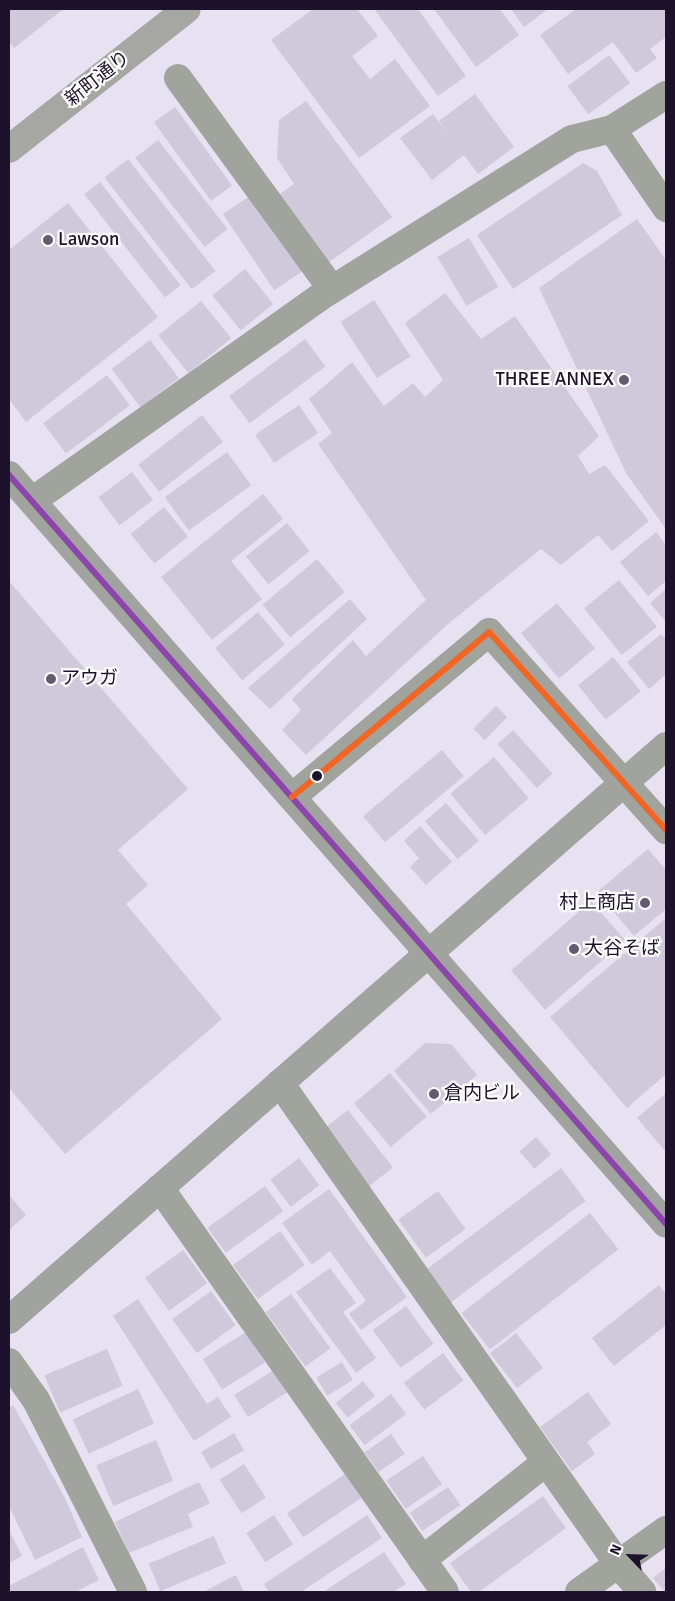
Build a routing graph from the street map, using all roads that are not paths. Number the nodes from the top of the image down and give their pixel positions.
1 (187, 9) edge
2 (178, 78) dead end
3 (666, 96) edge
4 (612, 129) junction
5 (9, 149) edge
6 (666, 208) edge
7 (332, 289) junction
8 (9, 475) edge
9 (32, 501) junction
10 (666, 746) edge
11 (625, 782) junction
12 (292, 798) junction
13 (666, 830) edge
14 (428, 954) junction
15 (280, 1083) junction
16 (160, 1188) junction
17 (666, 1224) edge
18 (9, 1320) edge
19 (9, 1362) edge
20 (546, 1462) junction
21 (666, 1530) edge
22 (422, 1560) junction
23 (618, 1564) junction
24 (133, 1592) edge
25 (445, 1592) edge
26 (579, 1592) edge
27 (642, 1592) edge

1 - 5 main road, 新町通り
2 - 7 street
3 - 4 street
4 - 6 street
4 - 7 street
7 - 9 street
8 - 9 street
9 - 12 street
10 - 11 street
11 - 12 street
11 - 13 street
11 - 14 street
12 - 14 street
14 - 15 street
14 - 17 street
15 - 16 street
15 - 20 street
16 - 18 street
16 - 22 street
19 - 24 street
20 - 22 street
20 - 23 street
21 - 23 street
22 - 25 street
23 - 26 street
23 - 27 street

